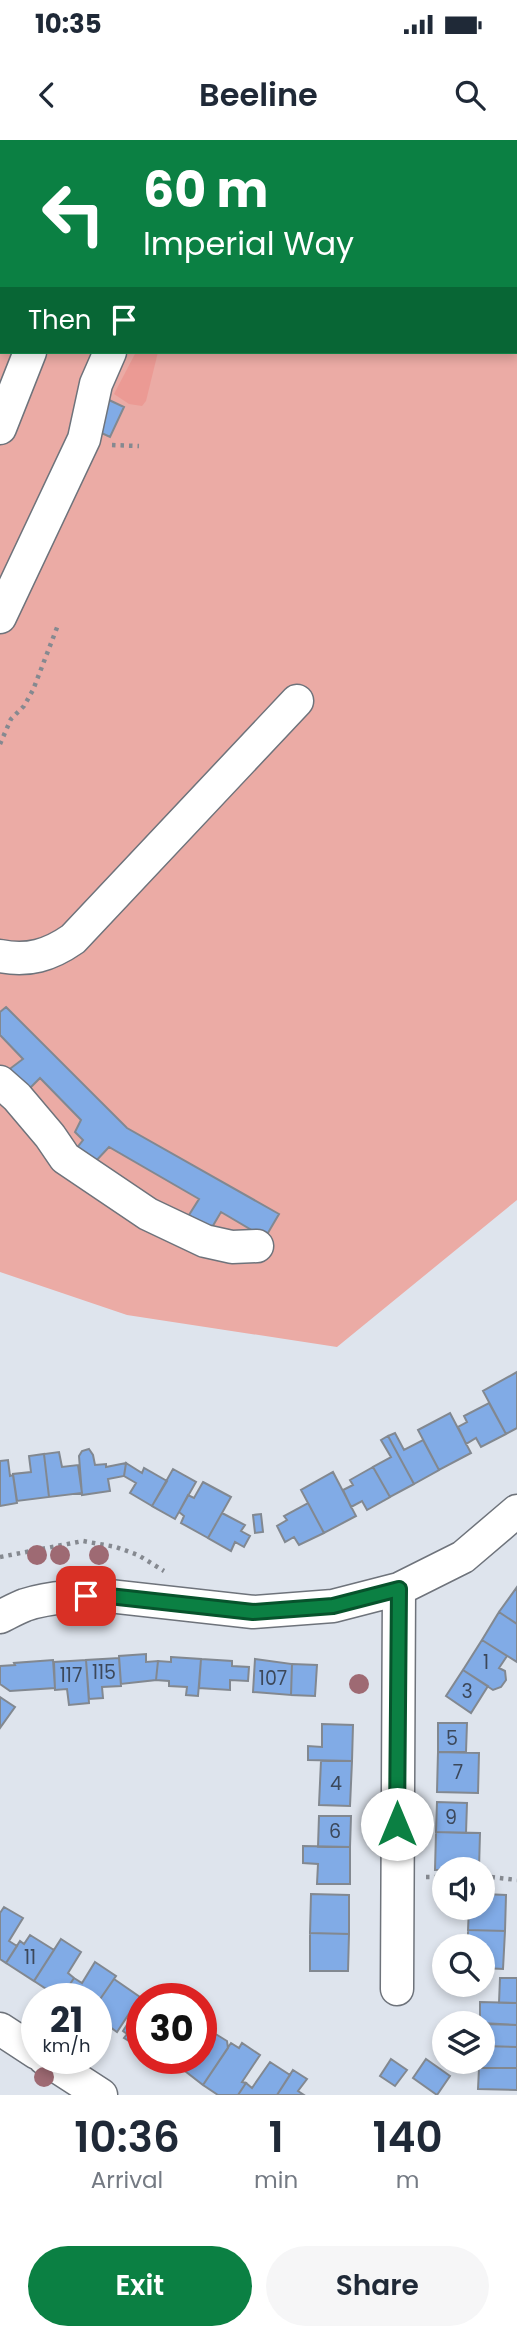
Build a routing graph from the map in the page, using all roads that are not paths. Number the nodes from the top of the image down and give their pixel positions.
1 (29, 354) edge
2 (109, 354) edge
3 (0, 428) edge
4 (0, 617) edge
5 (297, 701) dead end
6 (0, 956) edge
7 (0, 1082) edge
8 (257, 1246) dead end
9 (517, 1511) edge
10 (399, 1589) junction
11 (0, 1617) edge
12 (397, 1989) dead end
13 (0, 2029) edge
14 (21, 2043) edge
15 (69, 2074) edge
16 (101, 2095) edge

1 - 3 street
2 - 4 street
5 - 6 street
7 - 8 street
9 - 10 street
10 - 11 street
10 - 12 street
13 - 14 street
15 - 16 street

